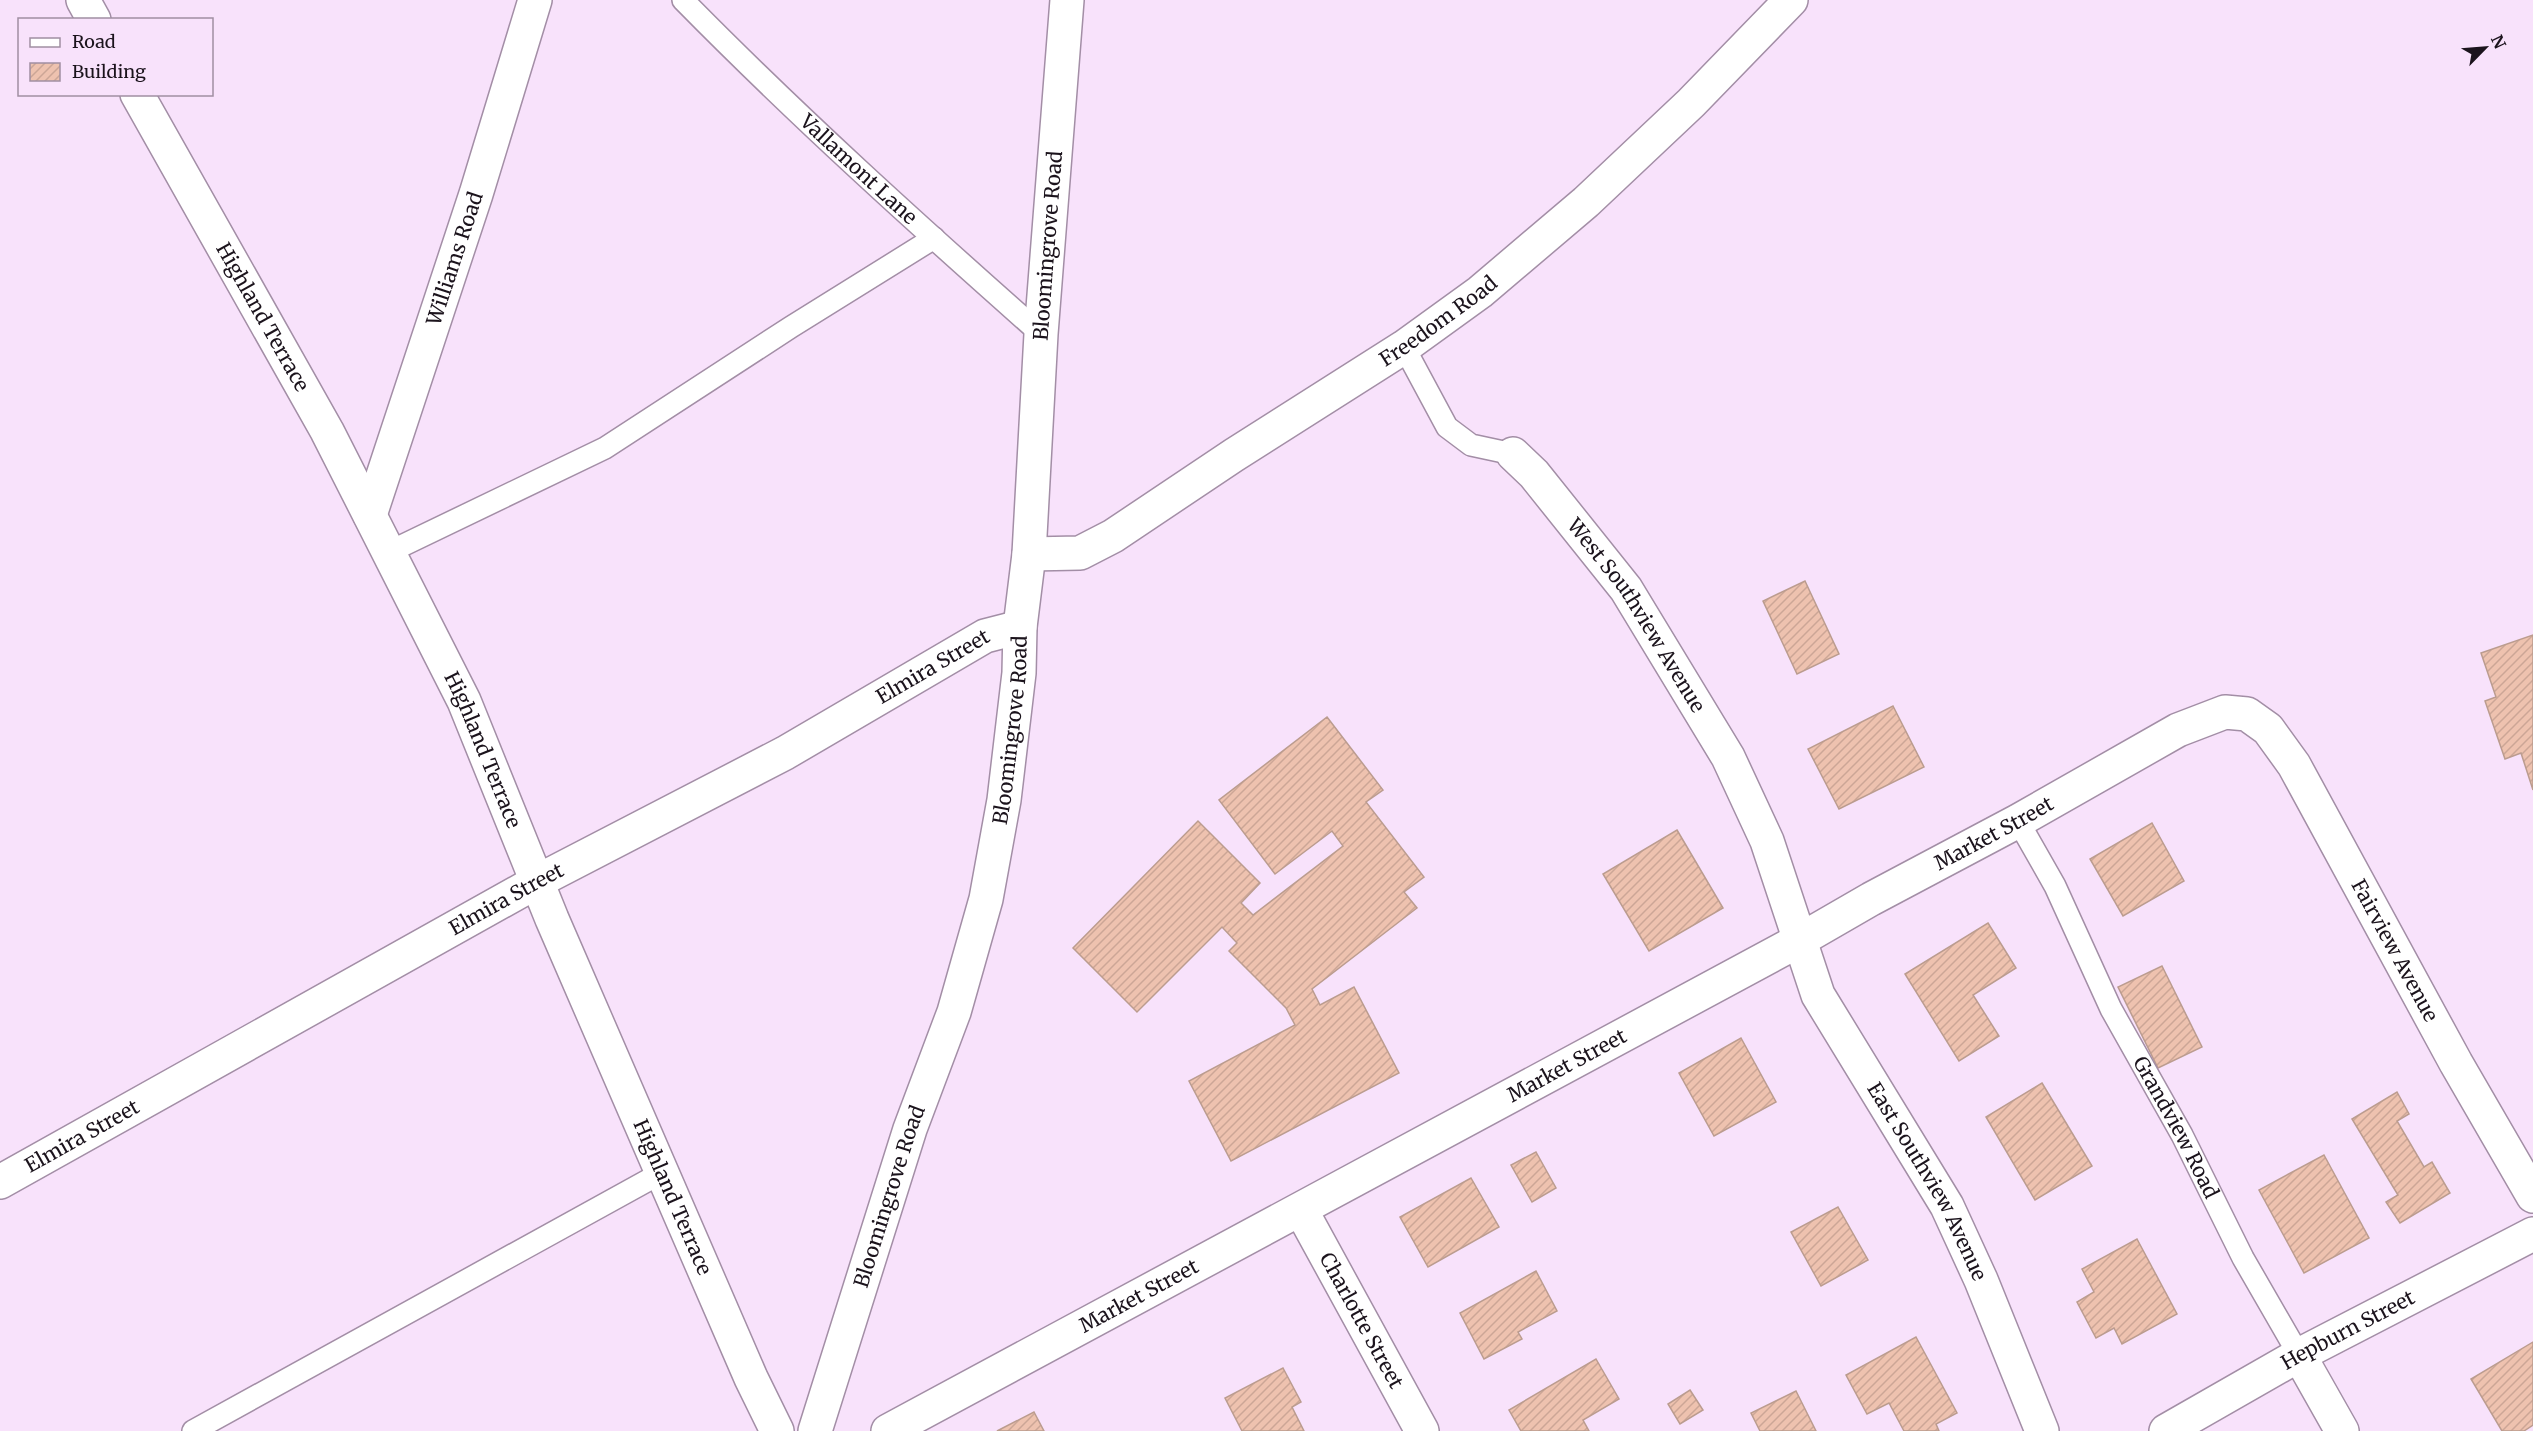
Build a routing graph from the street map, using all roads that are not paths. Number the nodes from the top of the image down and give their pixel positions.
1 (83, 0) edge
2 (535, 0) edge
3 (683, 0) edge
4 (1067, 0) edge
5 (1791, 0) edge
6 (93, 18) edge
7 (138, 96) edge
8 (934, 238) junction
9 (1041, 334) junction
10 (1404, 347) junction
11 (1513, 453) joint
12 (370, 515) junction
13 (389, 552) junction
14 (1029, 554) junction
15 (1020, 627) junction
16 (2247, 714) joint
17 (2018, 821) junction
18 (538, 881) junction
19 (1800, 940) junction
20 (663, 1172) junction
21 (0, 1182) edge
22 (2533, 1196) edge
23 (1301, 1210) junction
24 (2533, 1234) edge
25 (2299, 1355) junction
26 (193, 1431) edge
27 (777, 1431) edge
28 (815, 1431) edge
29 (888, 1431) edge
30 (1422, 1431) edge
31 (2042, 1431) edge
32 (2166, 1431) edge
33 (2342, 1431) edge

1 - 6 street
2 - 12 street, Williams Road
3 - 8 lane, Vallamont Lane
4 - 9 street, Bloomingrove Road
5 - 10 street, Freedom Road
7 - 12 street, Highland Terrace
8 - 9 lane, Vallamont Lane
8 - 13 lane
9 - 14 street, Bloomingrove Road
10 - 11 lane, West Southview Avenue
10 - 14 street, Freedom Road
11 - 19 street, West Southview Avenue
12 - 13 street, Highland Terrace
13 - 18 street, Highland Terrace
14 - 15 street, Bloomingrove Road
15 - 18 street, Elmira Street
15 - 28 street, Bloomingrove Road
16 - 17 street, Market Street
16 - 22 street, Fairview Avenue
17 - 19 street, Market Street
17 - 25 lane, Grandview Road
18 - 20 street, Highland Terrace
18 - 21 street, Elmira Street
19 - 23 street, Market Street
19 - 31 street, East Southview Avenue
20 - 26 lane
20 - 27 street, Highland Terrace
23 - 29 street, Market Street
23 - 30 street, Charlotte Street
24 - 25 street, Hepburn Street
25 - 32 street, Hepburn Street
25 - 33 street, Grandview Road

